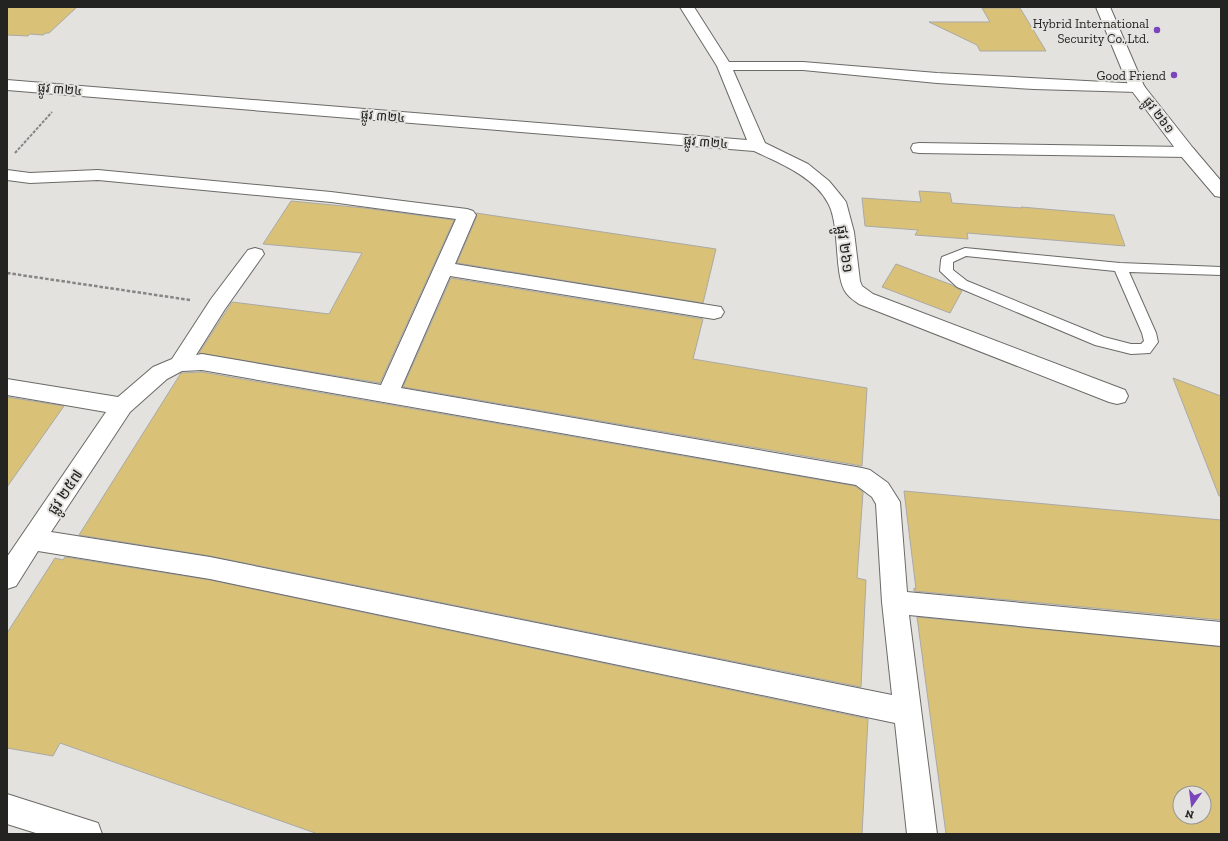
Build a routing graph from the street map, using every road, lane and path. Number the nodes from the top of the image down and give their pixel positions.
1 (687, 7) edge
2 (1103, 7) edge
3 (724, 66) junction
4 (7, 85) edge
5 (1137, 87) junction
6 (71, 90) junction
7 (758, 146) junction
8 (919, 148) dead end
9 (1187, 152) junction
10 (12, 157) dead end
11 (7, 175) edge
12 (1221, 192) edge
13 (255, 254) dead end
14 (1120, 267) junction
15 (444, 269) junction
16 (1221, 271) edge
17 (7, 273) edge
18 (218, 304) junction
19 (714, 312) dead end
20 (179, 364) junction
21 (7, 387) edge
22 (388, 394) junction
23 (1117, 396) dead end
24 (122, 406) junction
25 (33, 540) junction
26 (7, 578) edge
27 (895, 602) junction
28 (1221, 634) edge
29 (908, 712) junction
30 (7, 809) edge
31 (87, 834) edge
32 (922, 834) edge

1 - 3 street
2 - 5 street, ផ្លូវ ២៦១
3 - 5 street
3 - 7 street
4 - 6 street, ផ្លូវ ៣២៤
5 - 9 street, ផ្លូវ ២៦១
6 - 7 street, ផ្លូវ ៣២៤
6 - 10 path
7 - 23 street, ផ្លូវ ២៦១
8 - 9 street
9 - 12 street, ផ្លូវ ២៦១
11 - 15 street
13 - 18 street
14 - 14 lane
14 - 16 lane
15 - 19 street
15 - 22 street
17 - 18 path
18 - 20 street
20 - 22 street
20 - 24 street, ផ្លូវ ២៥៧
21 - 24 street
22 - 27 street
24 - 25 street, ផ្លូវ ២៥៧
25 - 26 street, ផ្លូវ ២៥៧
25 - 29 street
27 - 28 street
27 - 29 street
29 - 32 street
30 - 31 street

